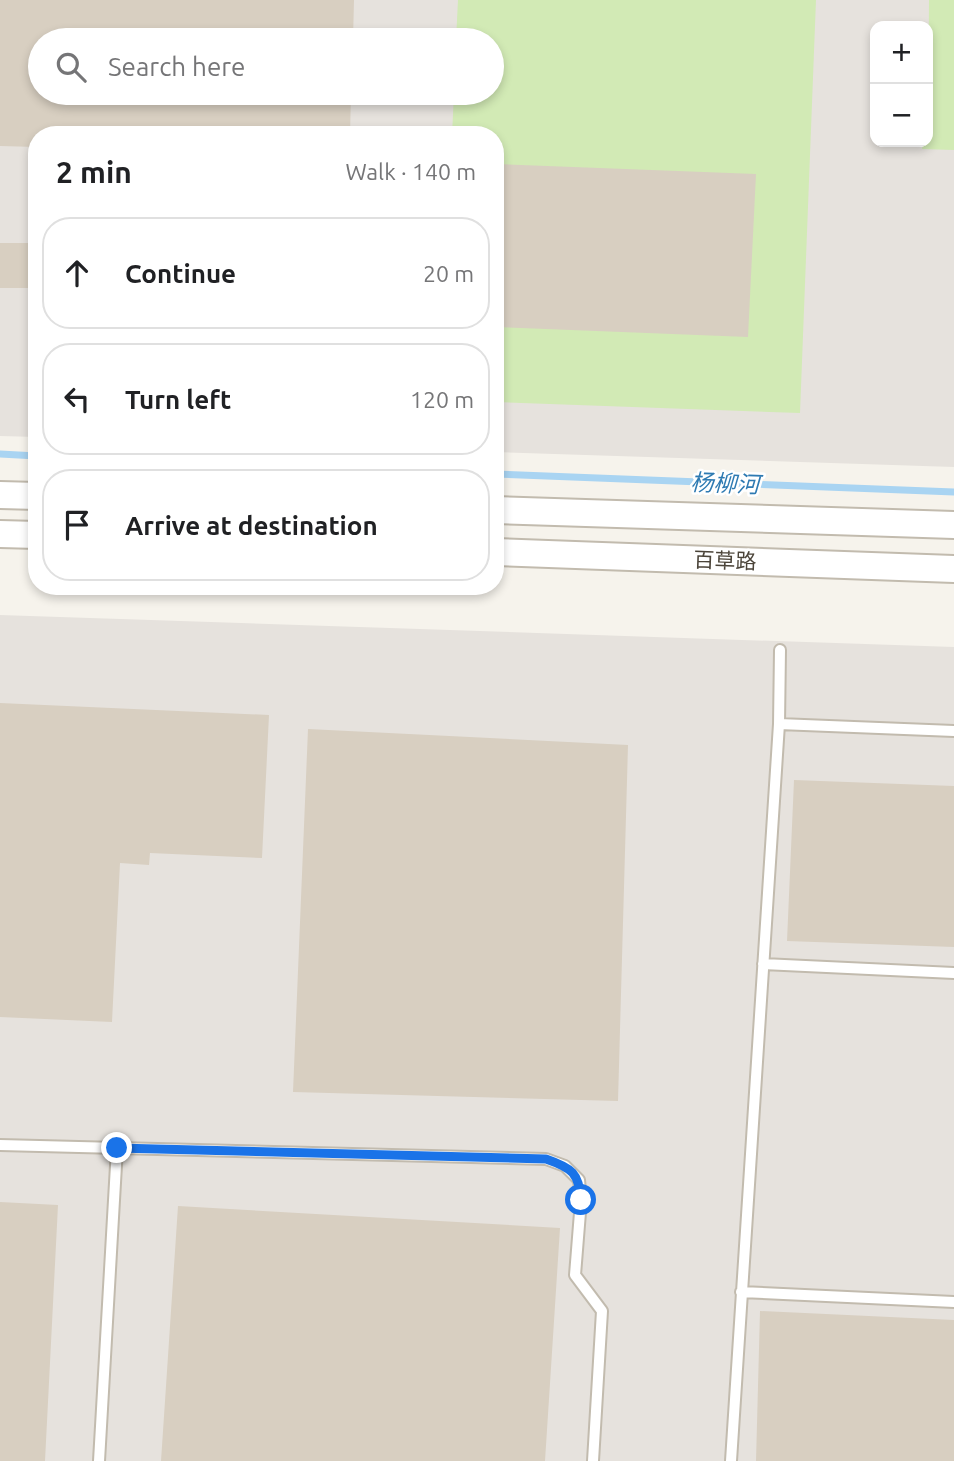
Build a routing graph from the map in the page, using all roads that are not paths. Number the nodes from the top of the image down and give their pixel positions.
1 (0, 495) edge
2 (28, 496) edge
3 (504, 510) edge
4 (954, 525) edge
5 (0, 534) edge
6 (28, 535) edge
7 (504, 552) edge
8 (954, 569) edge
9 (780, 650) dead end
10 (779, 724) junction
11 (954, 730) edge
12 (763, 964) junction
13 (954, 973) edge
14 (0, 1145) edge
15 (117, 1148) junction
16 (741, 1292) junction
17 (954, 1303) edge
18 (99, 1461) edge
19 (593, 1461) edge
20 (730, 1461) edge

1 - 2 street
3 - 4 street, 百草路
5 - 6 street
7 - 8 street, 百草路
9 - 10 lane
10 - 11 lane
10 - 12 lane
12 - 13 lane
12 - 16 lane
14 - 15 lane
15 - 18 lane
15 - 19 lane
16 - 17 lane
16 - 20 lane

